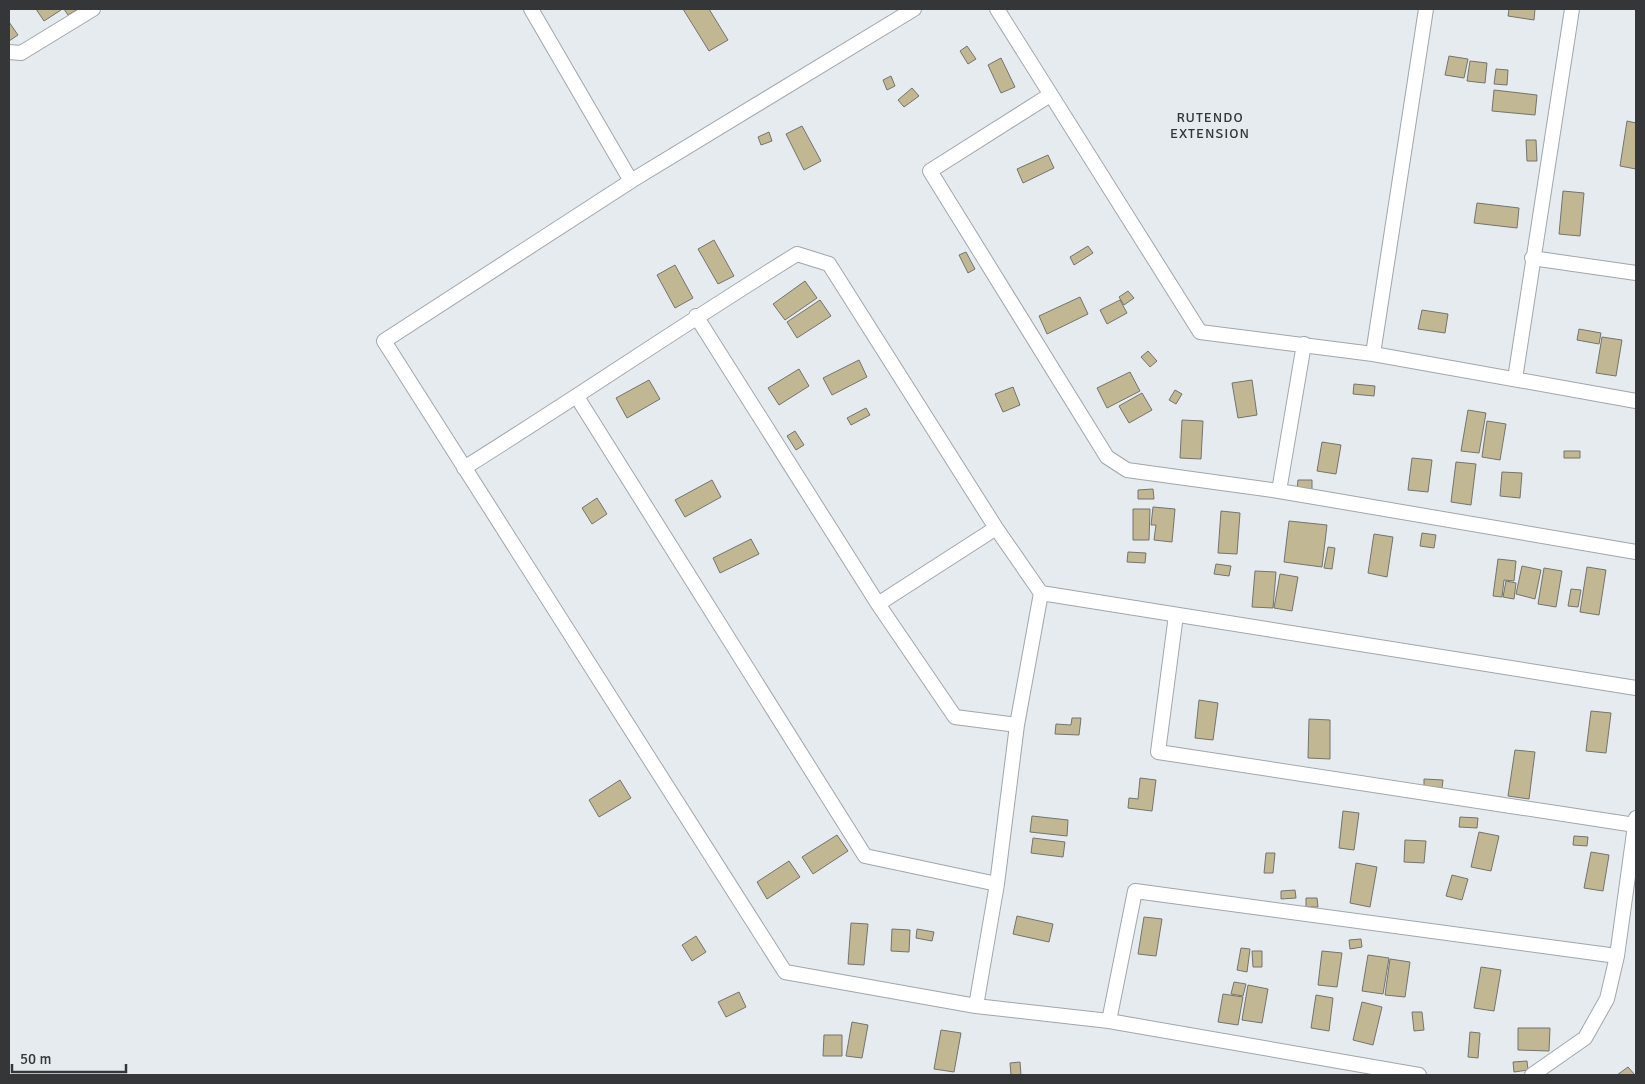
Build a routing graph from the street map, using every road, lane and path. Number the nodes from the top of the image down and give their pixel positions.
1 (94, 9) edge
2 (531, 9) edge
3 (914, 9) edge
4 (996, 9) edge
5 (1426, 9) edge
6 (1572, 9) edge
7 (9, 52) edge
8 (1050, 95) junction
9 (630, 181) junction
10 (1532, 258) junction
11 (1636, 274) edge
12 (696, 316) junction
13 (1304, 344) junction
14 (1373, 354) junction
15 (1515, 379) junction
16 (577, 397) junction
17 (1636, 401) edge
18 (464, 468) junction
19 (1279, 491) junction
20 (996, 528) junction
21 (1636, 552) edge
22 (1042, 593) junction
23 (878, 604) junction
24 (1176, 615) junction
25 (1636, 688) edge
26 (1017, 725) junction
27 (1636, 821) edge
28 (997, 884) junction
29 (1617, 956) junction
30 (976, 1006) junction
31 (1109, 1021) junction
32 (1419, 1075) edge
33 (1532, 1075) edge

1 - 7 street
2 - 9 street
3 - 9 street
4 - 8 street
5 - 14 street
6 - 10 street
8 - 13 street
8 - 19 street
9 - 18 street
10 - 11 street
10 - 15 street
12 - 16 street
12 - 20 street
12 - 23 street
13 - 14 street
13 - 19 street
14 - 15 street
15 - 17 street
16 - 18 street
16 - 28 street
18 - 30 street
19 - 21 street
20 - 22 street
20 - 23 street
22 - 24 street
22 - 26 street
23 - 26 street
24 - 25 street
24 - 27 street
26 - 28 street
27 - 29 street
28 - 30 street
29 - 31 street
29 - 33 street
30 - 31 street
31 - 32 street

